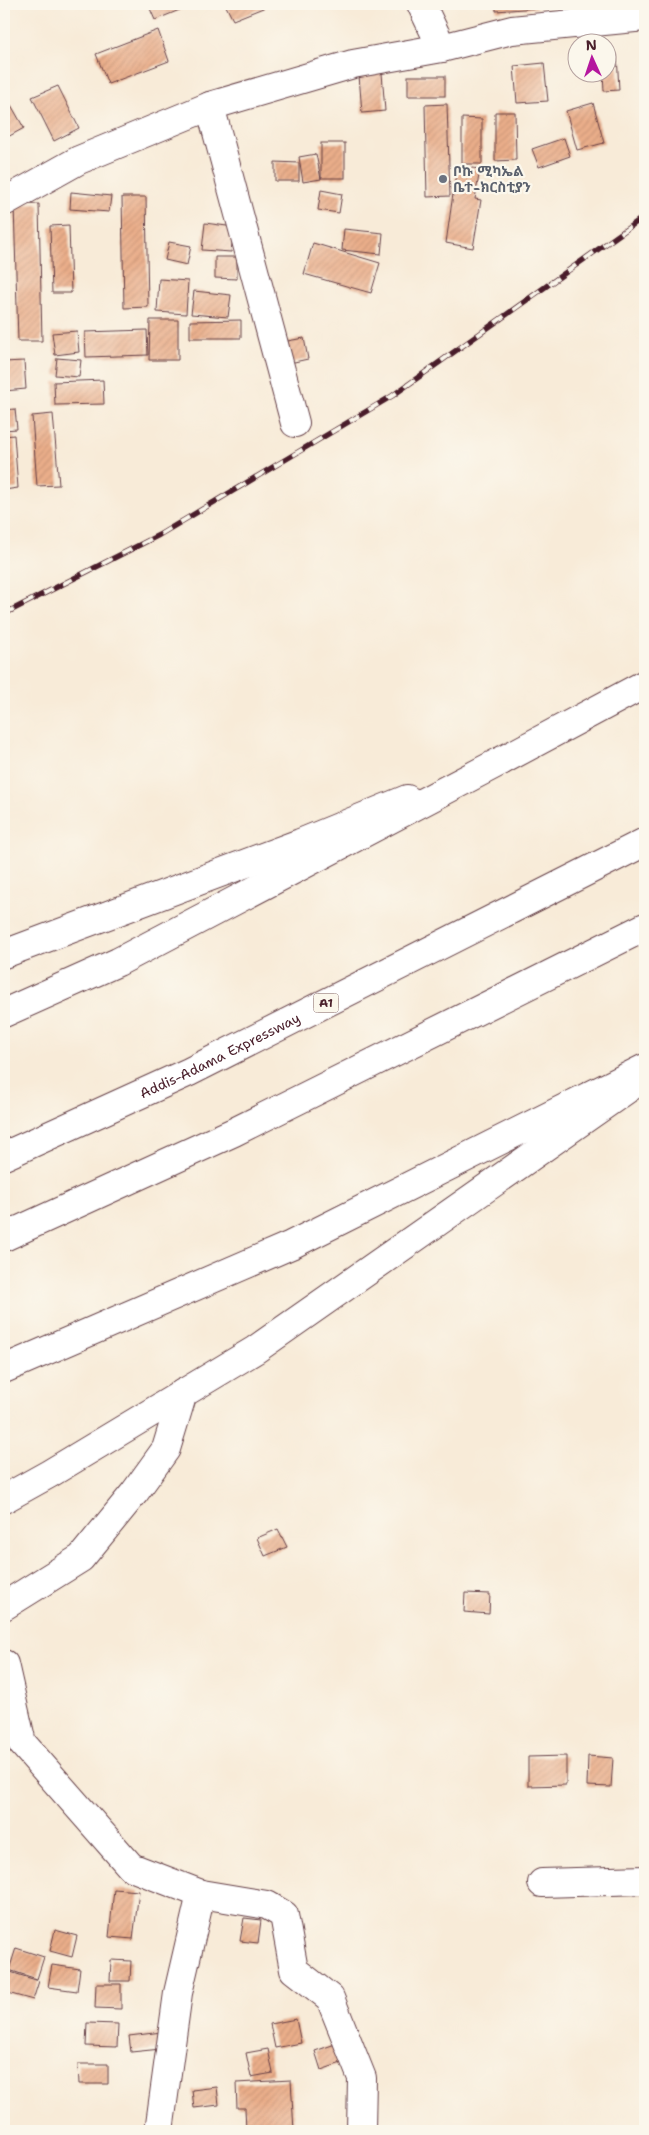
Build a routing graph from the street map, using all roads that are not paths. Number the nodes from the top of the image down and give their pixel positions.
1 (420, 4) edge
2 (645, 17) edge
3 (442, 48) junction
4 (210, 106) junction
5 (4, 202) edge
6 (295, 423) dead end
7 (645, 684) edge
8 (501, 761) junction
9 (645, 842) edge
10 (645, 927) edge
11 (4, 954) edge
12 (4, 1013) edge
13 (645, 1068) edge
14 (645, 1077) edge
15 (4, 1156) edge
16 (4, 1237) edge
17 (4, 1369) edge
18 (183, 1393) junction
19 (4, 1499) edge
20 (4, 1606) edge
21 (4, 1664) edge
22 (645, 1880) edge
23 (542, 1883) dead end
24 (201, 1894) junction
25 (159, 2131) edge
26 (361, 2131) edge

1 - 3 main road
2 - 3 main road
3 - 4 main road
4 - 5 main road
4 - 6 main road
7 - 8 main road
8 - 11 main road
8 - 12 main road
9 - 15 main road, Addis-Adama Expressway / A1
10 - 16 main road
13 - 17 main road
14 - 18 main road
18 - 19 main road
18 - 20 main road
21 - 24 main road
22 - 23 main road
24 - 25 main road
24 - 26 main road

